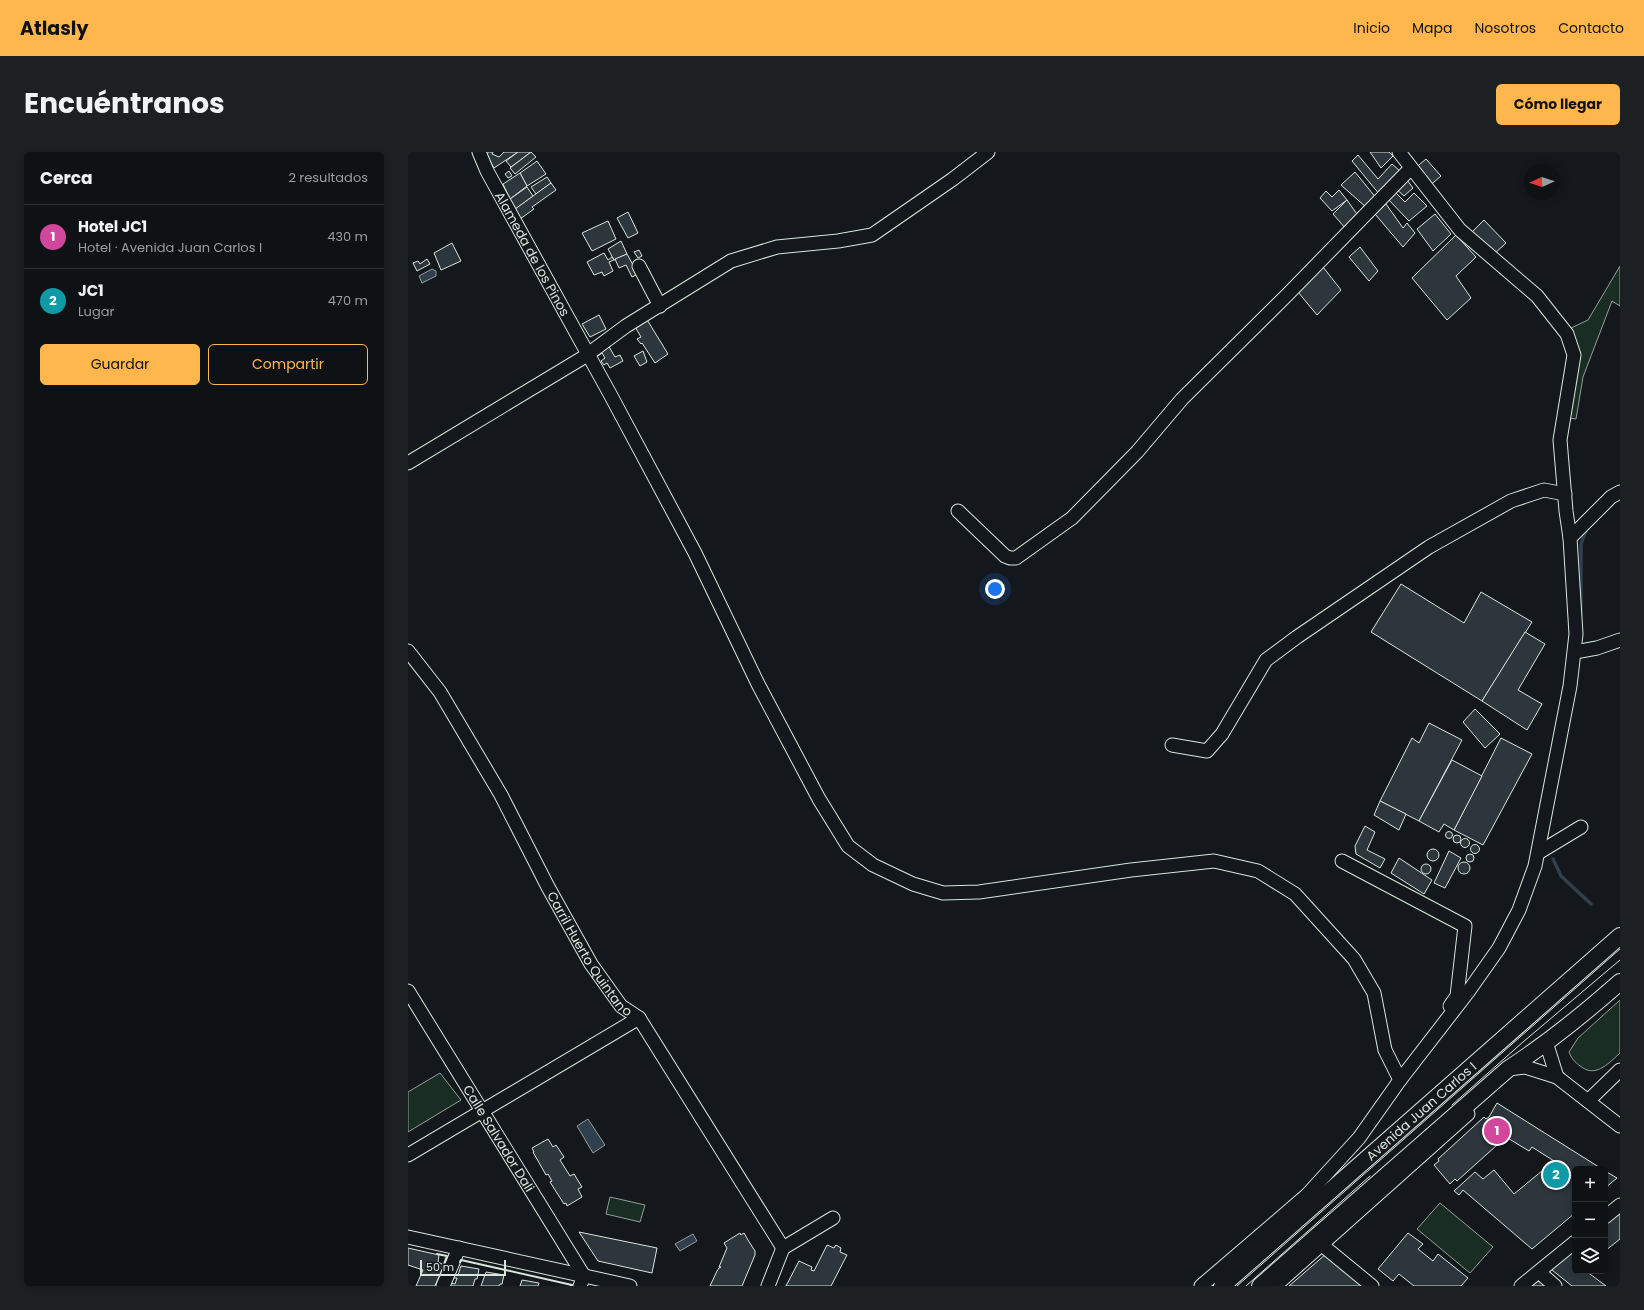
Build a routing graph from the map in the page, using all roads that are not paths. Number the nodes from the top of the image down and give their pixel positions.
1 (479, 152) edge
2 (988, 152) edge
3 (1399, 152) edge
4 (1411, 168) junction
5 (639, 266) dead end
6 (660, 306) junction
7 (587, 355) junction
8 (408, 463) edge
9 (1620, 492) edge
10 (1565, 494) junction
11 (958, 511) dead end
12 (1570, 538) junction
13 (1620, 640) edge
14 (408, 651) edge
15 (1575, 652) junction
16 (1172, 745) dead end
17 (1581, 827) dead end
18 (1538, 853) junction
19 (1342, 861) dead end
20 (1620, 936) edge
21 (1620, 982) edge
22 (408, 991) edge
23 (639, 1018) junction
24 (1446, 1019) junction
25 (1546, 1042) junction
26 (1527, 1061) junction
27 (1620, 1070) edge
28 (1557, 1077) junction
29 (1400, 1080) junction
30 (1588, 1101) junction
31 (482, 1111) junction
32 (1620, 1126) edge
33 (408, 1155) edge
34 (1620, 1205) edge
35 (1608, 1215) edge
36 (833, 1218) dead end
37 (408, 1237) edge
38 (1572, 1244) edge
39 (1322, 1245) junction
40 (459, 1248) junction
41 (783, 1248) junction
42 (1539, 1272) junction
43 (582, 1281) edge
44 (1211, 1284) edge
45 (443, 1286) edge
46 (630, 1286) edge
47 (768, 1286) edge
48 (1260, 1286) edge
49 (1276, 1286) edge
50 (1372, 1286) edge
51 (1521, 1286) edge
52 (1555, 1286) edge

1 - 7 street, Alameda de los Pinos
2 - 6 street
3 - 4 street
4 - 10 street
4 - 11 street
5 - 6 street
6 - 7 street
7 - 8 street
7 - 29 street, Alameda de los Pinos
9 - 12 street
10 - 12 street
10 - 16 street
12 - 15 street
13 - 15 street
14 - 23 street, Carril Huerto Quintano
15 - 18 street
17 - 18 street
18 - 24 street
19 - 24 street
20 - 44 main road, Avenida Juan Carlos I
21 - 25 main road, Avenida Juan Carlos I
22 - 31 street, Calle Salvador Dali
23 - 31 street
23 - 41 street, Carril Huerto Quintano
24 - 29 street
25 - 26 main road, Avenida Juan Carlos I
25 - 28 street
26 - 28 street
26 - 39 street
26 - 48 main road, Avenida Juan Carlos I
27 - 30 street
28 - 30 street
29 - 44 street
30 - 32 street
31 - 33 street
31 - 43 street, Calle Salvador Dali
34 - 35 street
36 - 41 street
37 - 40 street
38 - 42 street
39 - 49 street
39 - 50 street
40 - 43 street
40 - 45 street
41 - 47 street
42 - 51 street
42 - 52 street
43 - 46 street

